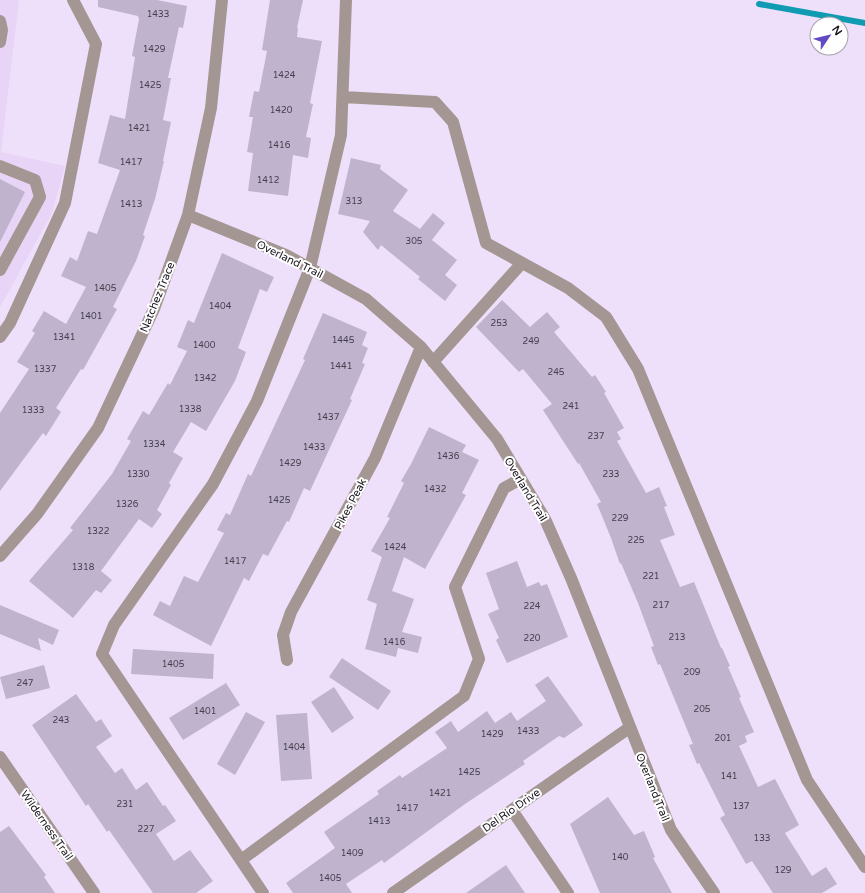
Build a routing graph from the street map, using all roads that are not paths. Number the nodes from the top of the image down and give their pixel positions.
1 (73, 0) edge
2 (222, 0) edge
3 (346, 0) edge
4 (0, 21) edge
5 (0, 42) edge
6 (342, 97) junction
7 (0, 166) edge
8 (188, 215) junction
9 (522, 263) junction
10 (310, 268) junction
11 (0, 270) edge
12 (0, 337) edge
13 (421, 347) junction
14 (433, 362) junction
15 (521, 479) junction
16 (0, 556) edge
17 (287, 660) dead end
18 (629, 728) junction
19 (0, 757) edge
20 (512, 810) junction
21 (241, 860) junction
22 (865, 867) edge
23 (398, 892) edge
24 (94, 893) edge
25 (263, 893) edge
26 (568, 893) edge
27 (714, 893) edge

1 - 12 street
2 - 8 street, Natchez Trace
3 - 6 street
4 - 5 street
6 - 9 street
6 - 10 street
7 - 11 street
8 - 10 street, Overland Trail
8 - 16 street, Natchez Trace
9 - 14 street
9 - 22 street
10 - 13 street, Overland Trail
10 - 21 street
13 - 14 street, Overland Trail
13 - 17 street, Pikes Peak
14 - 15 street, Overland Trail
15 - 18 street, Overland Trail
15 - 21 street
18 - 20 street, Del Rio Drive
18 - 27 street, Overland Trail
19 - 24 street, Wilderness Trail
20 - 23 street, Del Rio Drive
20 - 26 street
21 - 25 street

